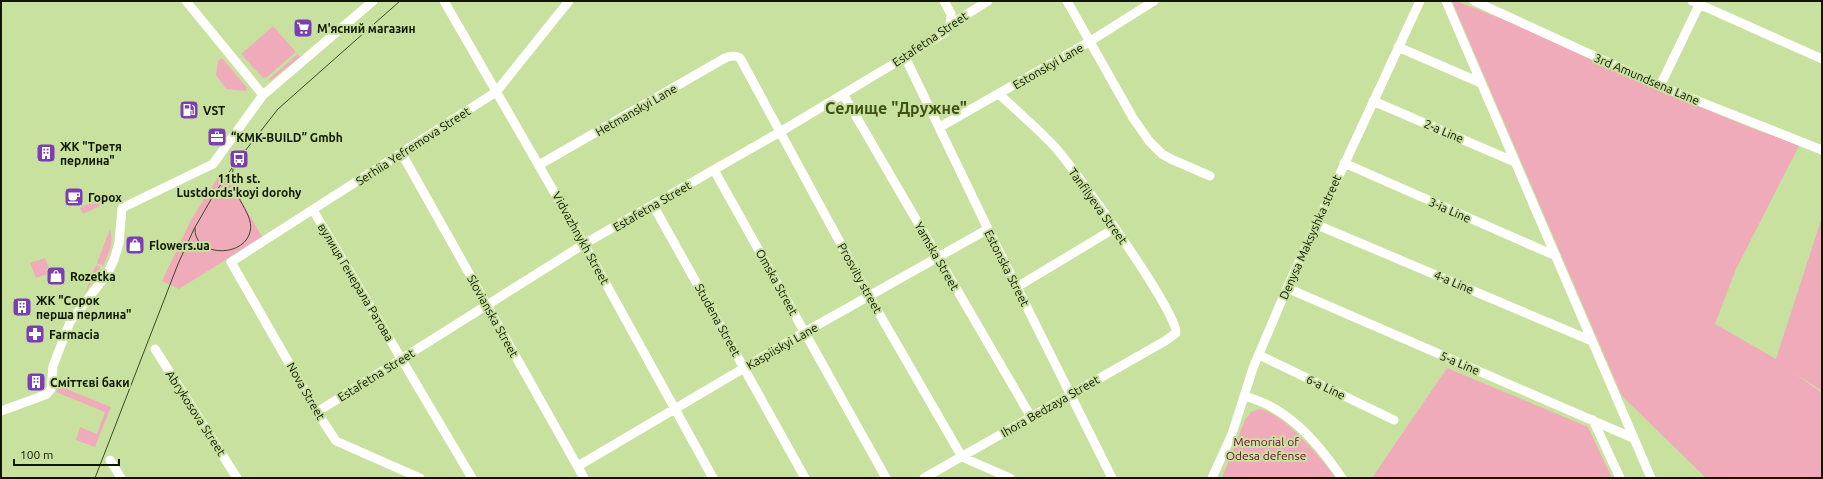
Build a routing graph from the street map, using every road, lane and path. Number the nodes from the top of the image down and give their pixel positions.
1 (186, 1) edge
2 (373, 1) edge
3 (444, 1) edge
4 (569, 1) edge
5 (944, 1) edge
6 (988, 1) edge
7 (1067, 1) edge
8 (1153, 1) edge
9 (1420, 1) edge
10 (1446, 1) edge
11 (1474, 1) edge
12 (1697, 2) edge
13 (950, 25) junction
14 (1089, 42) junction
15 (1398, 47) junction
16 (732, 55) joint
17 (905, 57) junction
18 (1822, 60) edge
19 (1481, 83) junction
20 (1660, 86) junction
21 (496, 92) junction
22 (844, 94) junction
23 (998, 94) junction
24 (263, 95) junction
25 (1373, 101) junction
26 (940, 127) junction
27 (780, 132) junction
28 (1822, 150) edge
29 (402, 154) junction
30 (1515, 162) junction
31 (1344, 163) junction
32 (539, 165) junction
33 (714, 170) junction
34 (1210, 176) dead end
35 (654, 205) junction
36 (313, 210) junction
37 (1315, 224) junction
38 (1115, 228) junction
39 (988, 229) junction
40 (584, 244) junction
41 (1556, 256) junction
42 (937, 257) junction
43 (231, 262) joint
44 (1017, 287) junction
45 (1287, 288) junction
46 (869, 296) junction
47 (487, 305) junction
48 (805, 332) junction
49 (1176, 333) joint
50 (1592, 340) junction
51 (155, 349) dead end
52 (1259, 355) junction
53 (402, 359) junction
54 (744, 368) junction
55 (1070, 395) junction
56 (1244, 396) junction
57 (676, 408) junction
58 (1, 411) edge
59 (317, 412) junction
60 (1031, 417) junction
61 (1394, 420) dead end
62 (1593, 420) junction
63 (1633, 438) junction
64 (962, 456) junction
65 (110, 460) dead end
66 (578, 466) junction
67 (121, 478) edge
68 (237, 478) edge
69 (420, 478) edge
70 (472, 478) edge
71 (584, 478) edge
72 (713, 478) edge
73 (805, 478) edge
74 (886, 478) edge
75 (924, 478) edge
76 (1010, 478) edge
77 (1112, 478) edge
78 (1212, 478) edge
79 (1342, 478) edge
80 (1620, 478) edge
81 (1651, 478) edge

1 - 24 street
2 - 24 street
3 - 21 street, Vidvazhnykh Street
4 - 21 street, Serhiia Yefremova Street
5 - 13 street
6 - 13 street, Estafetna Street
7 - 14 street
8 - 14 street, Estonskyi Lane
9 - 15 street, Denysa Maksyshka street
10 - 19 street
11 - 20 street, 3rd Amundsena Lane
12 - 18 street
12 - 20 street
13 - 17 street, Estafetna Street
14 - 23 street, Estonskyi Lane
14 - 34 street
15 - 19 street
15 - 25 street, Denysa Maksyshka street
16 - 27 street, Prosvity street
16 - 32 street, Hetmanskyi Lane
17 - 22 street, Estafetna Street
17 - 26 street, Estonska Street
19 - 30 street
20 - 28 street, 3rd Amundsena Lane
21 - 29 street, Serhiia Yefremova Street
21 - 32 street, Vidvazhnykh Street
22 - 27 street, Estafetna Street
22 - 42 street, Yamska Street
23 - 26 street, Estonskyi Lane
23 - 38 street, Tanfilyeva Street
24 - 58 street
25 - 30 street, 2-a Line
25 - 31 street, Denysa Maksyshka street
26 - 39 street, Estonska Street
27 - 33 street, Estafetna Street
27 - 46 street, Prosvity street
29 - 36 street, Serhiia Yefremova Street
29 - 47 street, Slovianska Street
30 - 41 street
31 - 37 street, Denysa Maksyshka street
31 - 41 street, 3-ia Line
32 - 40 street, Vidvazhnykh Street
33 - 35 street, Estafetna Street
33 - 48 street, Omska Street
35 - 40 street, Estafetna Street
35 - 54 street, Studena Street
36 - 43 street, Serhiia Yefremova Street
36 - 53 street, вулиця Генерала Ратова
37 - 45 street, Denysa Maksyshka street
37 - 50 street, 4-a Line
38 - 44 street
38 - 49 street, Tanfilyeva Street
39 - 42 street, Kaspiiskyi Lane
39 - 44 street, Estonska Street
40 - 47 street, Estafetna Street
40 - 57 street, Vidvazhnykh Street
41 - 50 street
42 - 46 street, Kaspiiskyi Lane
42 - 60 street, Yamska Street
43 - 59 street, Nova Street
44 - 55 street, Estonska Street
45 - 52 street, Denysa Maksyshka street
45 - 62 street, 5-a Line
46 - 48 street, Kaspiiskyi Lane
46 - 64 street, Prosvity street
47 - 53 street, Estafetna Street
47 - 66 street, Slovianska Street
48 - 54 street, Kaspiiskyi Lane
48 - 74 street, Omska Street
49 - 55 street, Ihora Bedzaya Street
50 - 63 street
51 - 68 street, Abrykosova Street
52 - 56 street, Denysa Maksyshka street
52 - 61 street, 6-a Line
53 - 59 street, Estafetna Street
53 - 70 street, вулиця Генерала Ратова
54 - 57 street, Kaspiiskyi Lane
54 - 73 street, Studena Street
55 - 60 street, Ihora Bedzaya Street
55 - 77 street, Estonska Street
56 - 78 street, Denysa Maksyshka street
56 - 79 street
57 - 66 street, Kaspiiskyi Lane
57 - 72 street, Vidvazhnykh Street
59 - 69 street, Nova Street
60 - 64 street, Ihora Bedzaya Street
62 - 63 street, 5-a Line
62 - 80 street
63 - 81 street
64 - 75 street, Ihora Bedzaya Street
64 - 76 street
65 - 67 street
66 - 71 street, Slovianska Street

